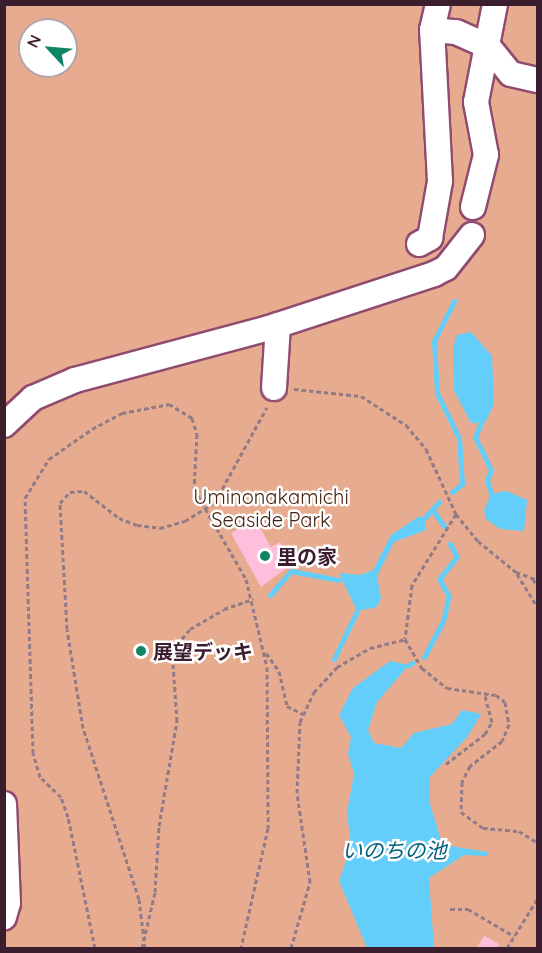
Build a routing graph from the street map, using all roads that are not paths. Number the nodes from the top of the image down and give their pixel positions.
1 (438, 4) edge
2 (495, 4) edge
3 (432, 30) junction
4 (488, 46) junction
5 (537, 80) edge
6 (473, 207) dead end
7 (472, 235) dead end
8 (419, 244) dead end
9 (278, 325) junction
10 (274, 388) road end
11 (4, 425) edge
12 (4, 804) edge
13 (4, 917) edge

1 - 3 lane
2 - 4 lane
3 - 4 lane
3 - 8 lane
4 - 5 lane
4 - 6 lane
7 - 9 lane
9 - 10 lane
9 - 11 lane
12 - 13 lane

